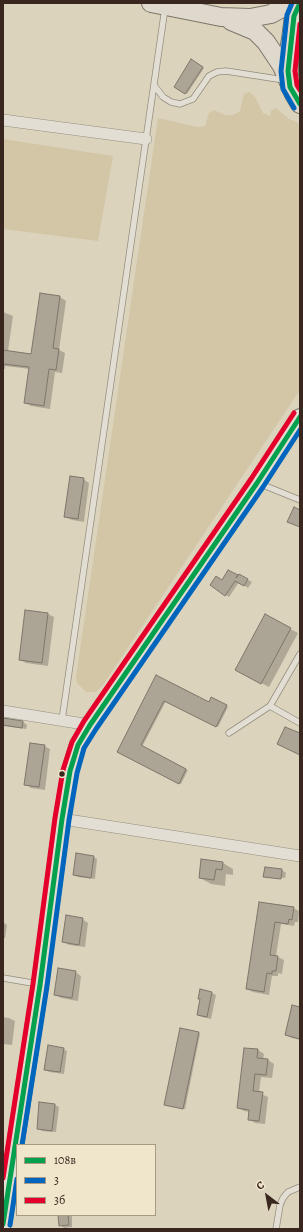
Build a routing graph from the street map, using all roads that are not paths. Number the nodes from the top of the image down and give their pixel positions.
1 (291, 3) edge
2 (300, 3) edge
3 (158, 5) edge
4 (221, 17) junction
5 (289, 80) junction
6 (154, 84) junction
7 (300, 104) edge
8 (3, 120) edge
9 (146, 139) junction
10 (300, 417) edge
11 (257, 483) junction
12 (300, 500) edge
13 (300, 654) edge
14 (270, 706) junction
15 (3, 711) edge
16 (62, 720) junction
17 (300, 723) edge
18 (90, 725) junction
19 (229, 733) dead end
20 (62, 819) junction
21 (300, 856) edge
22 (3, 978) edge
23 (40, 985) junction
24 (300, 1187) edge
25 (3, 1224) edge
26 (276, 1229) edge

1 - 4 main road
2 - 5 main road
3 - 4 main road
3 - 6 lane
4 - 5 main road
5 - 6 lane
5 - 7 main road
6 - 9 lane
8 - 9 street
9 - 16 lane
10 - 11 street
11 - 12 lane
11 - 18 street
13 - 14 lane
14 - 17 lane
14 - 19 lane
15 - 16 street
16 - 18 street
18 - 20 street
20 - 21 street
20 - 23 street
22 - 23 lane
23 - 25 street
24 - 26 lane

